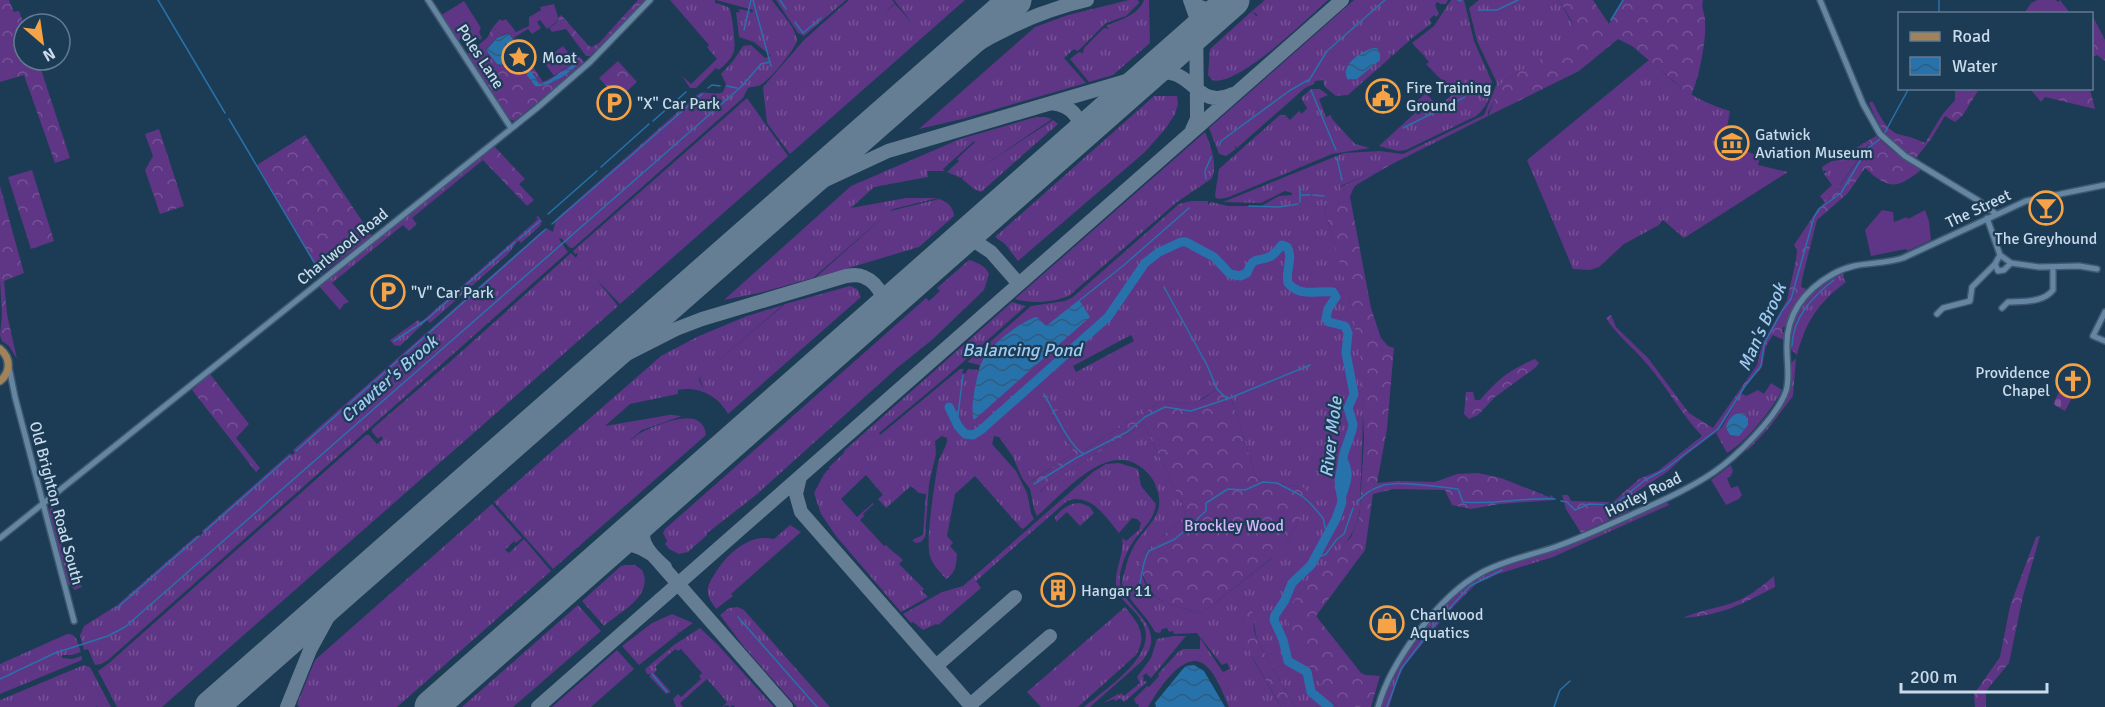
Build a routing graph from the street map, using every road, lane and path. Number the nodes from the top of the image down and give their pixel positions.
1 (428, 0) edge
2 (650, 0) edge
3 (1820, 0) edge
4 (511, 128) junction
5 (2105, 184) edge
6 (1996, 214) junction
7 (1987, 218) junction
8 (2000, 255) junction
9 (1866, 263) joint
10 (2011, 263) junction
11 (1995, 264) junction
12 (2053, 268) junction
13 (2097, 269) dead end
14 (2002, 308) dead end
15 (2105, 312) edge
16 (1937, 314) dead end
17 (2105, 341) edge
18 (1, 349) edge
19 (9, 366) junction
20 (0, 382) edge
21 (14, 393) junction
22 (43, 504) junction
23 (0, 538) edge
24 (74, 621) dead end
25 (1378, 707) edge

1 - 4 street, Poles Lane
2 - 4 street, Charlwood Road
3 - 6 street
4 - 22 street, Charlwood Road
5 - 6 street, The Street
6 - 7 street, The Street
7 - 8 street
7 - 9 street, The Street
8 - 10 street
8 - 11 street
9 - 25 street, Horley Road
10 - 11 street
10 - 12 street
11 - 16 street
12 - 13 street
12 - 14 street
15 - 17 street
18 - 19 main road
19 - 20 main road
19 - 21 street, Old Brighton Road South
20 - 21 street
21 - 22 street, Old Brighton Road South
22 - 23 street, Charlwood Road
22 - 24 street, Old Brighton Road South

